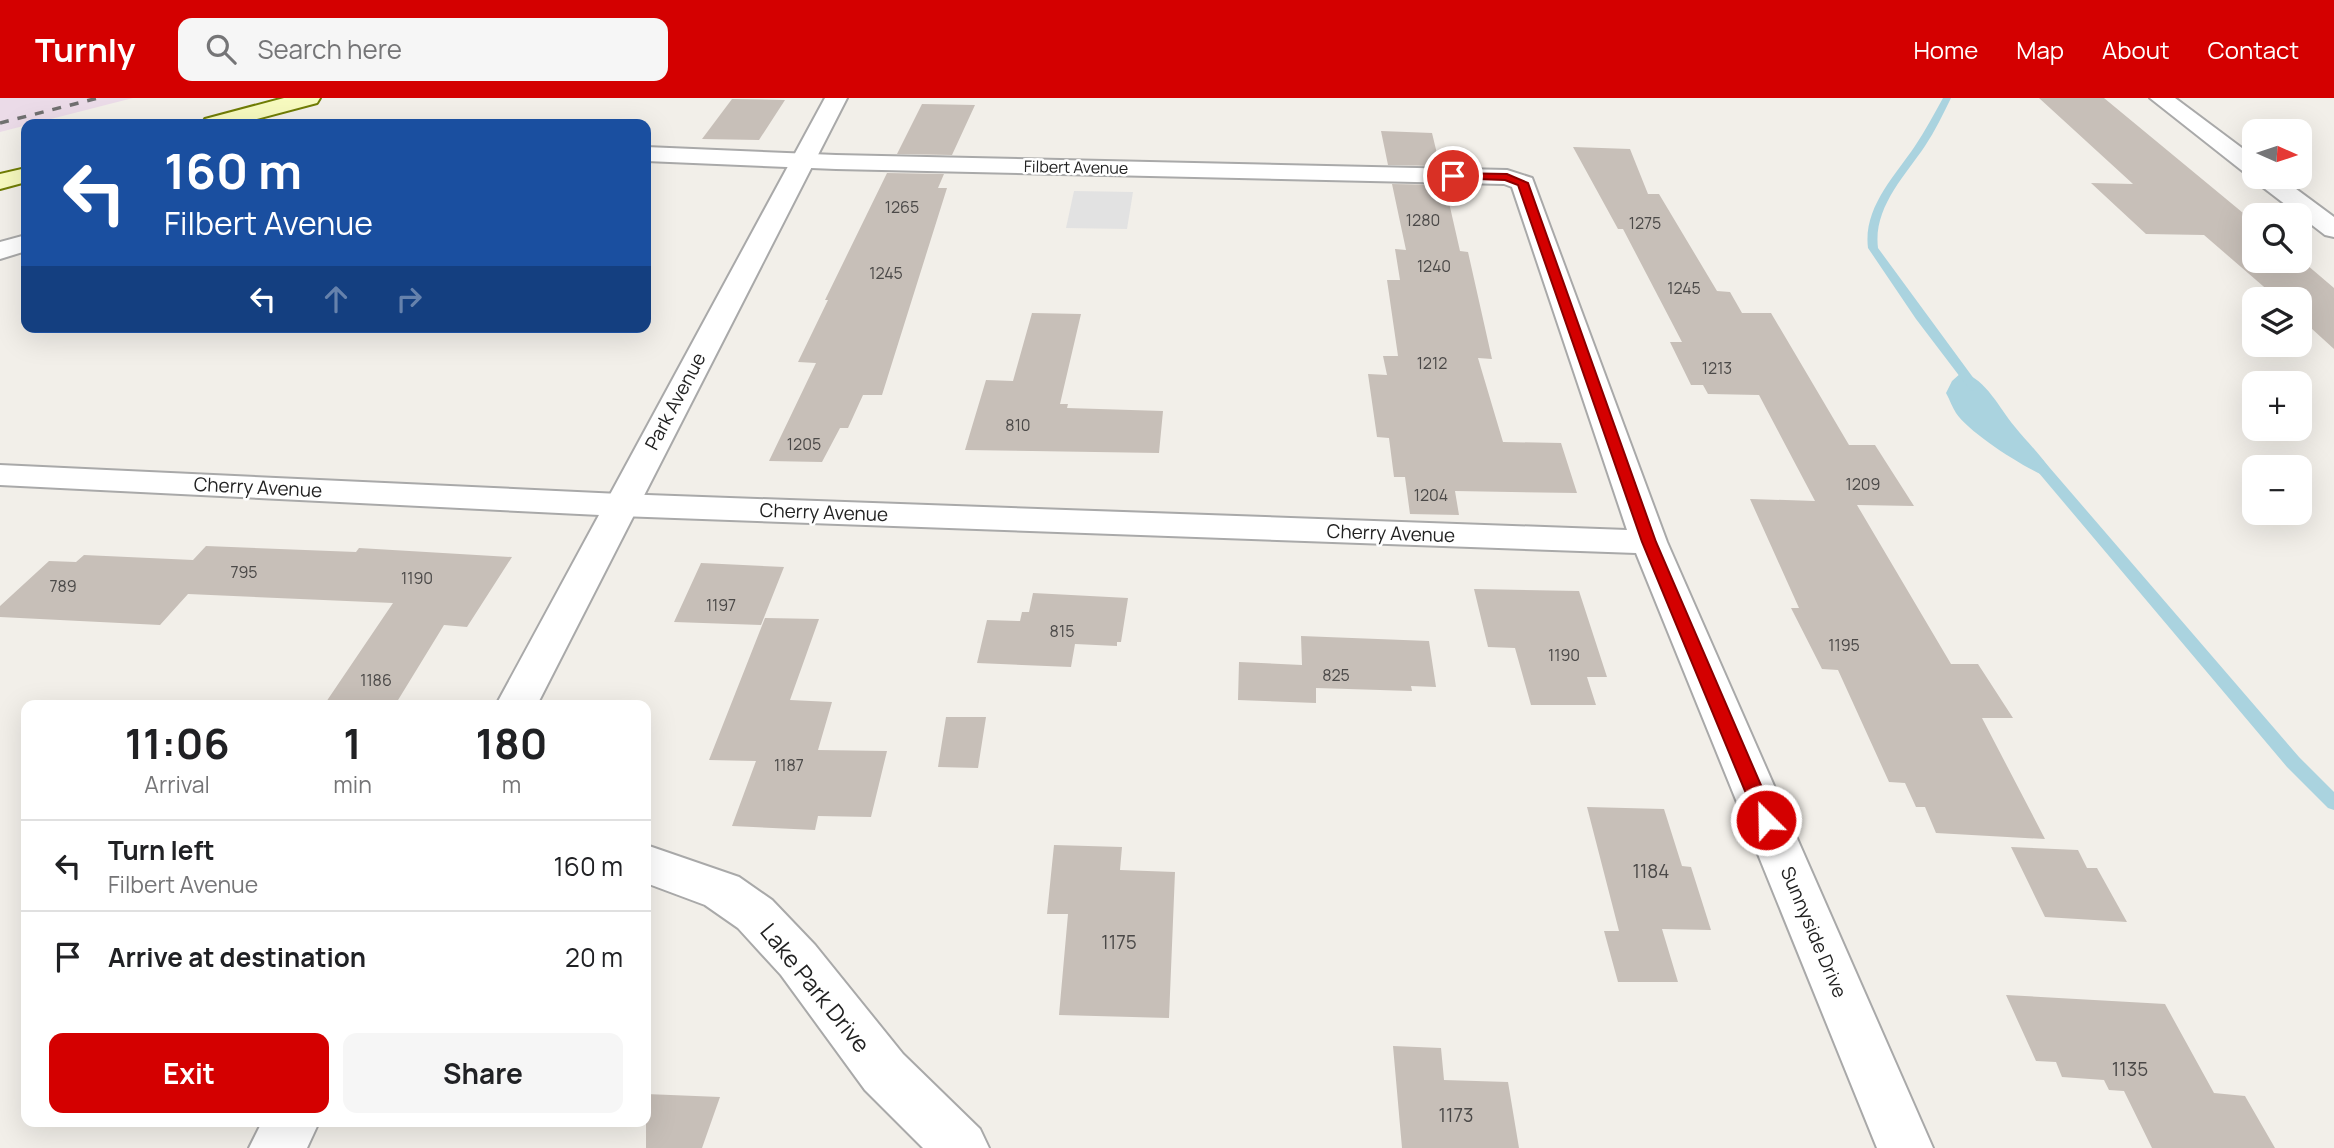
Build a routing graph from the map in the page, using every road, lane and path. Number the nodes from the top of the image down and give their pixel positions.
1 (309, 98) edge
2 (836, 98) edge
3 (2161, 98) edge
4 (231, 119) edge
5 (651, 155) edge
6 (2242, 159) edge
7 (803, 160) junction
8 (21, 176) edge
9 (1507, 177) joint
10 (0, 182) edge
11 (2281, 189) edge
12 (2334, 229) edge
13 (21, 245) edge
14 (0, 251) edge
15 (0, 475) edge
16 (621, 505) junction
17 (1649, 542) junction
18 (519, 700) edge
19 (651, 866) edge
20 (289, 1127) edge
21 (277, 1148) edge
22 (961, 1148) edge
23 (1905, 1148) edge

1 - 4 main road
2 - 7 street, Park Avenue
3 - 6 street
5 - 7 street, Filbert Avenue
7 - 9 street, Filbert Avenue
7 - 16 street, Park Avenue
8 - 10 main road
9 - 17 street, Sunnyside Drive
11 - 12 street
13 - 14 street
15 - 16 street, Cherry Avenue
16 - 17 street, Cherry Avenue
16 - 18 street, Park Avenue
17 - 23 street, Sunnyside Drive
19 - 22 street, Lake Park Drive
20 - 21 street

